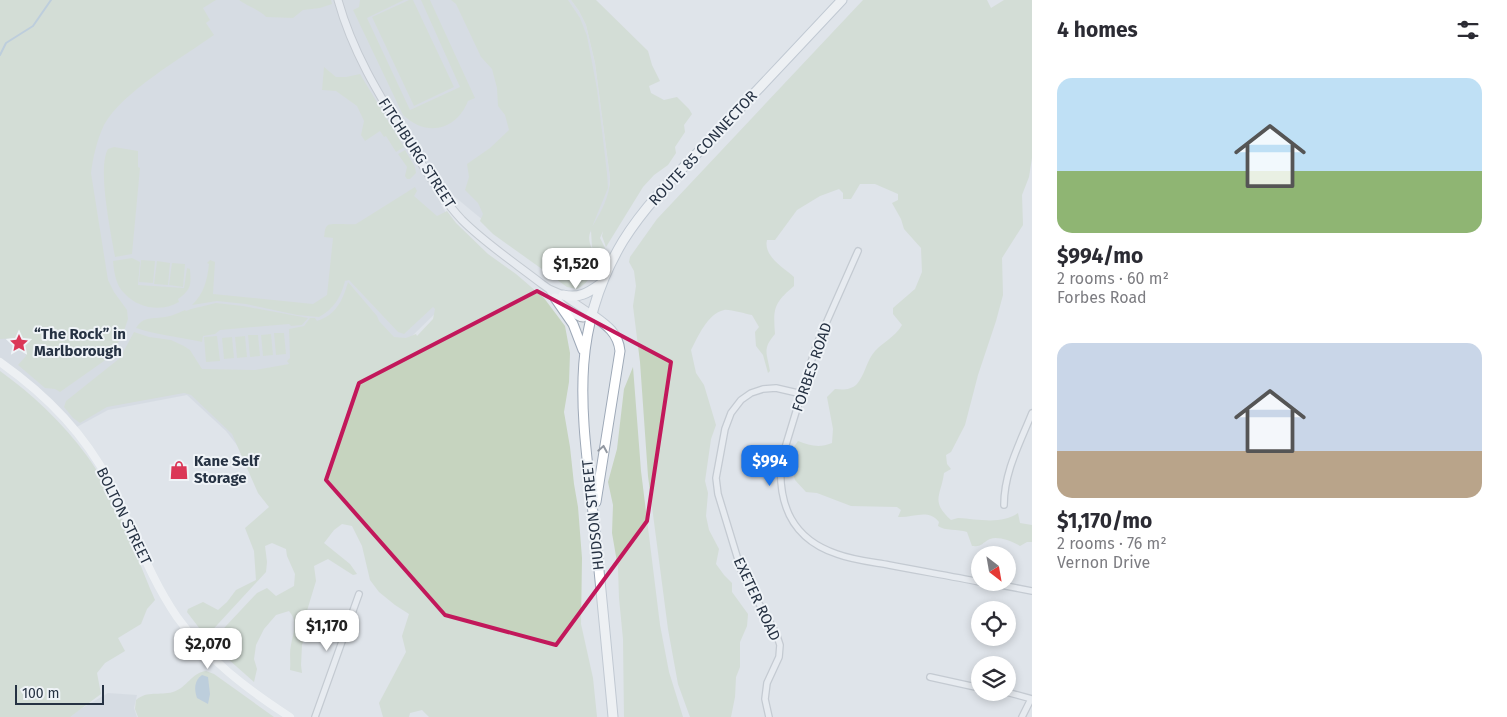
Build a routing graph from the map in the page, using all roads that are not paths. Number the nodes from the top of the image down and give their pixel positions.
1 (338, 0) edge
2 (842, 0) edge
3 (858, 252) dead end
4 (602, 282) junction
5 (559, 296) junction
6 (591, 314) junction
7 (584, 353) junction
8 (0, 362) edge
9 (802, 394) junction
10 (1032, 413) edge
11 (1004, 505) dead end
12 (595, 532) junction
13 (971, 580) edge
14 (1016, 588) edge
15 (1032, 591) edge
16 (359, 594) dead end
17 (930, 677) dead end
18 (971, 686) edge
19 (1016, 695) edge
20 (1032, 699) edge
21 (290, 717) edge
22 (315, 717) edge
23 (613, 717) edge
24 (769, 717) edge
25 (1022, 717) edge

1 - 5 street, FITCHBURG STREET
2 - 4 main road, ROUTE 85 CONNECTOR
3 - 9 street, FORBES ROAD
4 - 5 main road
4 - 6 main road, ROUTE 85 CONNECTOR
5 - 6 street
5 - 7 main road
6 - 7 main road, HUDSON STREET
12 -> 6 main road
7 - 12 main road, HUDSON STREET
8 - 21 main road, BOLTON STREET
9 - 13 street, FORBES ROAD
9 - 24 street, EXETER ROAD
10 - 11 street
12 - 23 main road, HUDSON STREET
14 - 15 street
16 - 22 street
17 - 18 street
19 - 20 street
20 - 25 street

